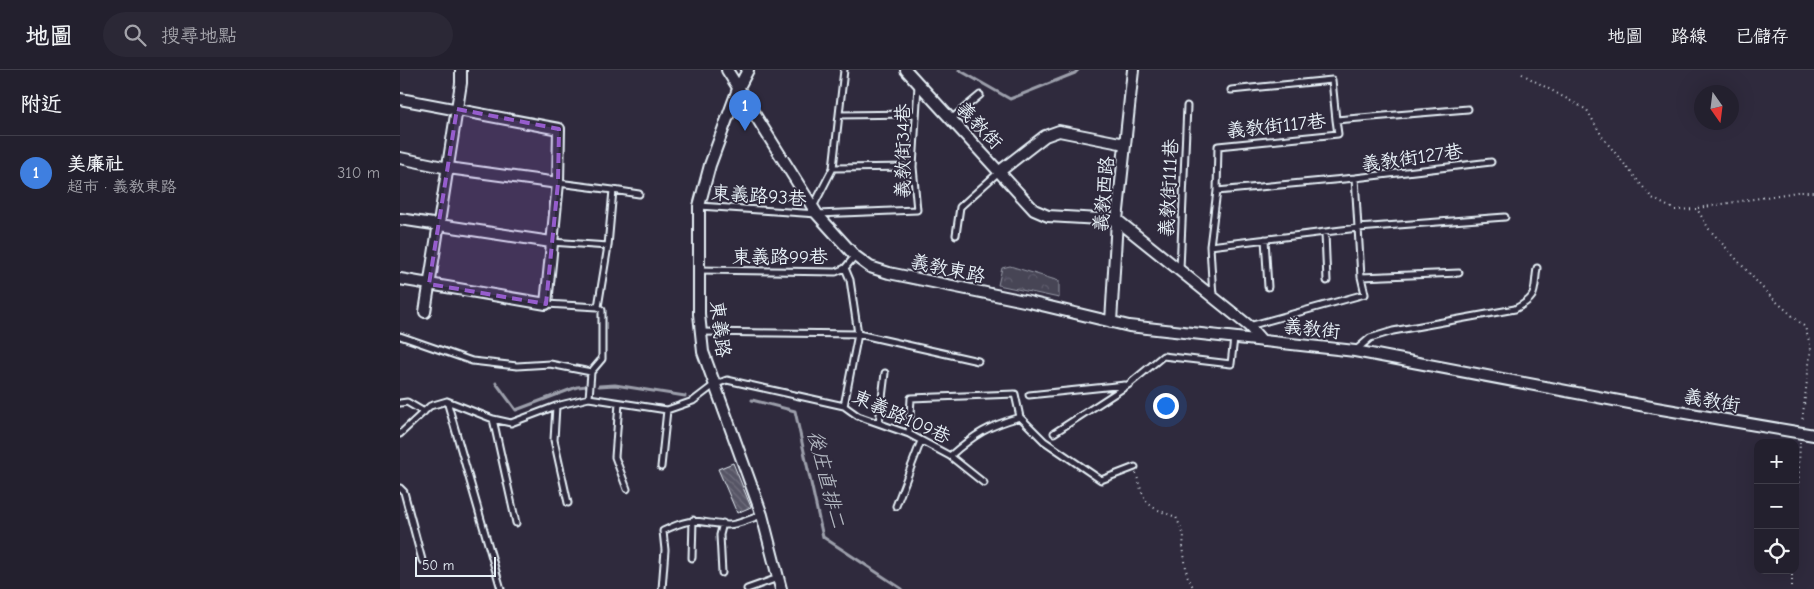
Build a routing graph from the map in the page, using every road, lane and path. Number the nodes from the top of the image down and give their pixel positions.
1 (461, 70) edge
2 (727, 70) edge
3 (748, 70) edge
4 (844, 70) edge
5 (908, 70) edge
6 (1133, 70) edge
7 (1522, 74) dead end
8 (918, 82) junction
9 (738, 89) junction
10 (1231, 90) dead end
11 (980, 95) dead end
12 (400, 99) edge
13 (1187, 106) dead end
14 (457, 109) junction
15 (1468, 109) dead end
16 (915, 114) junction
17 (839, 115) junction
18 (950, 120) junction
19 (1336, 120) junction
20 (1125, 144) junction
21 (400, 158) edge
22 (1491, 162) dead end
23 (913, 167) junction
24 (448, 168) junction
25 (833, 168) junction
26 (1000, 171) junction
27 (1355, 178) junction
28 (558, 183) junction
29 (613, 190) junction
30 (1217, 191) junction
31 (1814, 192) edge
32 (639, 194) dead end
33 (699, 206) junction
34 (1697, 208) junction
35 (815, 211) junction
36 (1505, 217) dead end
37 (400, 219) edge
38 (1117, 220) junction
39 (438, 226) junction
40 (1358, 228) junction
41 (1324, 232) junction
42 (956, 235) dead end
43 (1265, 238) junction
44 (551, 242) junction
45 (608, 246) junction
46 (1210, 246) junction
47 (855, 256) junction
48 (845, 268) junction
49 (1537, 268) dead end
50 (699, 270) junction
51 (1180, 272) junction
52 (1459, 273) dead end
53 (1361, 277) junction
54 (400, 279) edge
55 (1327, 281) dead end
56 (429, 284) junction
57 (1268, 287) dead end
58 (1213, 297) junction
59 (546, 304) junction
60 (598, 307) junction
61 (425, 312) dead end
62 (1111, 322) junction
63 (1249, 326) junction
64 (701, 332) junction
65 (858, 334) junction
66 (400, 336) edge
67 (1234, 337) junction
68 (1262, 340) junction
69 (1354, 350) junction
70 (978, 361) dead end
71 (591, 372) junction
72 (885, 373) dead end
73 (714, 385) junction
74 (1128, 385) junction
75 (1029, 395) dead end
76 (589, 398) junction
77 (447, 401) junction
78 (400, 403) edge
79 (619, 403) junction
80 (556, 406) junction
81 (844, 406) junction
82 (667, 410) junction
83 (424, 412) junction
84 (1020, 417) junction
85 (493, 419) junction
86 (879, 423) junction
87 (1801, 432) junction
88 (1054, 433) dead end
89 (400, 434) edge
90 (908, 434) junction
91 (1814, 435) edge
92 (921, 441) junction
93 (950, 456) junction
94 (661, 467) dead end
95 (1135, 468) joint
96 (984, 484) dead end
97 (1798, 484) edge
98 (400, 488) edge
99 (627, 489) dead end
100 (568, 503) dead end
101 (896, 506) dead end
102 (762, 515) junction
103 (693, 520) junction
104 (516, 523) dead end
105 (723, 523) junction
106 (692, 558) dead end
107 (422, 560) dead end
108 (722, 573) dead end
109 (1792, 574) edge
110 (778, 578) junction
111 (501, 589) edge
112 (662, 589) edge
113 (747, 589) edge
114 (781, 589) edge
115 (1194, 589) edge
116 (1792, 589) edge

1 - 14 street
2 - 9 street, 義教東路
3 - 9 street, 東義路
4 - 17 lane
5 - 8 street, 義教街
6 - 20 street, 義教西路
7 - 34 path
8 - 16 lane, 義教街34巷
8 - 18 street, 義教街
9 - 33 street, 東義路
9 - 35 street, 義教東路
10 - 19 lane, 義教街117巷
11 - 18 lane
12 - 14 street
13 - 51 lane, 義教街111巷
14 - 24 street
14 - 28 street
15 - 19 lane, 義教街117巷
16 - 17 lane
16 - 23 lane, 義教街34巷
17 - 25 lane
18 - 26 street, 義教街
19 - 30 lane, 義教街117巷
20 - 26 street
20 - 38 street, 義教西路
21 - 24 street
22 - 27 lane, 義教街127巷
23 - 25 lane
23 - 35 lane, 義教街34巷
24 - 28 street
24 - 39 street
25 - 35 lane
26 - 38 street, 義教街
26 - 42 lane
27 - 30 lane
27 - 40 lane, 義教街127巷
28 - 29 lane
28 - 44 street
29 - 32 lane
29 - 45 lane
30 - 46 lane, 義教街117巷
31 - 34 path
33 - 35 lane, 東義路93巷
33 - 50 street, 東義路
34 - 87 path
35 - 47 street, 義教東路
36 - 40 lane
37 - 39 street
38 - 51 street, 義教街
38 - 62 street, 義教西路
39 - 44 street
39 - 56 street
40 - 41 lane
40 - 53 lane, 義教街127巷
41 - 43 lane
41 - 55 lane
43 - 46 lane
43 - 57 lane
44 - 45 lane
44 - 59 street
45 - 60 lane
46 - 58 lane, 義教街117巷
47 - 48 lane, 東義路99巷
47 - 62 street, 義教東路
48 - 50 lane, 東義路99巷
48 - 65 lane
49 - 69 lane
50 - 64 street, 東義路
51 - 58 street, 義教街
52 - 53 lane
53 - 63 lane, 義教街127巷
54 - 56 street
56 - 59 street
56 - 61 street
58 - 63 street, 義教街
59 - 60 lane
60 - 71 lane
62 - 67 street, 義教東路
63 - 68 street, 義教街
64 - 65 lane
64 - 73 street, 東義路
65 - 70 lane
65 - 81 lane
66 - 71 lane
67 - 68 street, 義教東路
67 - 74 lane
68 - 69 street, 義教街
69 - 87 street, 義教街
71 - 76 lane
72 - 86 lane
73 - 81 lane, 東義路109巷
73 - 82 lane
73 - 102 street, 東義路
74 - 75 lane
74 - 88 lane
76 - 79 lane
76 - 80 lane
77 - 83 lane
77 - 85 lane
77 - 111 lane
78 - 83 lane
79 - 82 lane
79 - 99 lane
80 - 85 lane
80 - 100 lane
81 - 86 lane, 東義路109巷
82 - 94 lane
83 - 89 lane
84 - 90 lane
84 - 93 lane, 東義路109巷
84 - 95 lane
85 - 104 lane
86 - 90 lane, 東義路109巷
87 - 91 street, 義教街
87 - 97 path
90 - 92 lane, 東義路109巷
92 - 93 lane, 東義路109巷
92 - 101 lane
93 - 96 lane
95 - 115 path
98 - 107 lane
102 - 105 lane
102 - 110 street, 東義路
103 - 105 lane
103 - 106 lane
103 - 112 lane
105 - 108 lane
109 - 116 path
110 - 113 lane
110 - 114 street, 東義路

